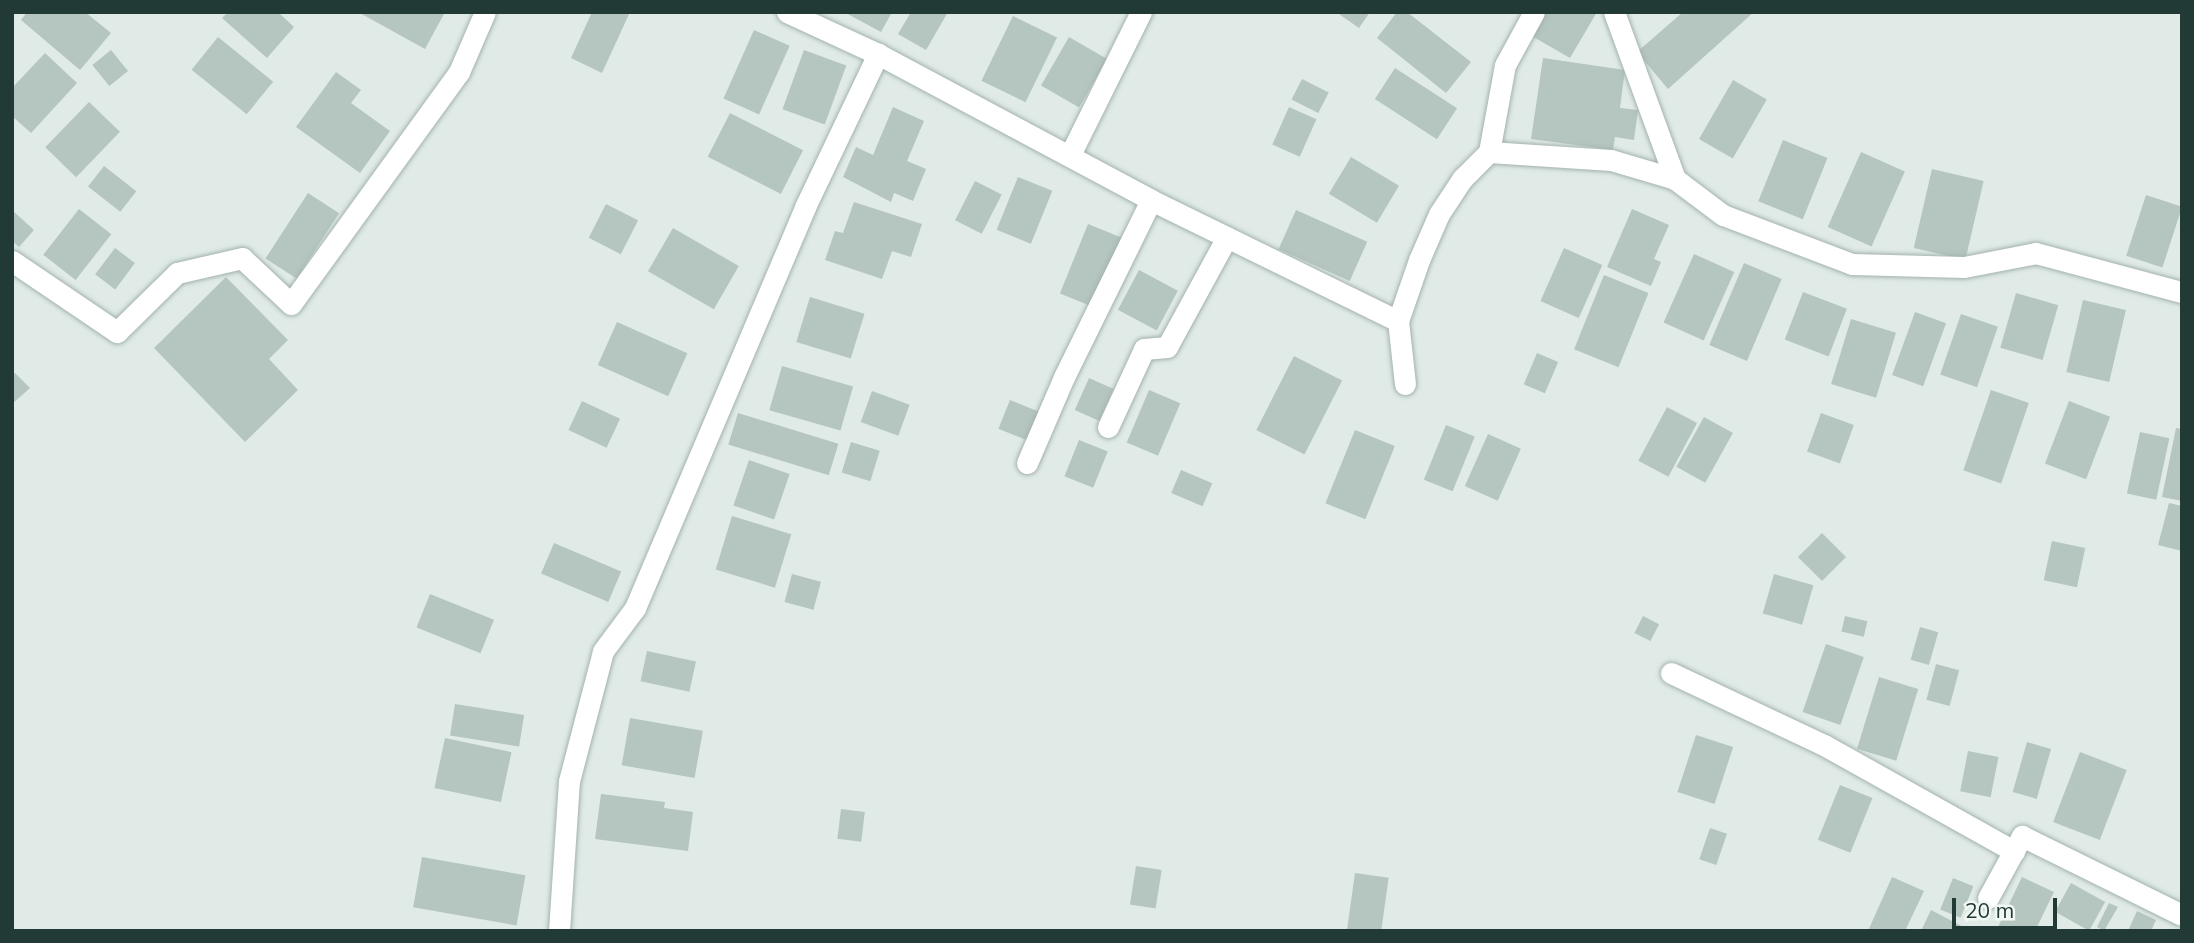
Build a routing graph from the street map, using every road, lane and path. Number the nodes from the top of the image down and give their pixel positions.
1 (485, 12) edge
2 (787, 12) edge
3 (1140, 12) edge
4 (1534, 12) edge
5 (1614, 12) edge
6 (878, 54) junction
7 (1489, 152) junction
8 (1070, 155) junction
9 (1675, 179) junction
10 (1151, 200) junction
11 (1227, 236) junction
12 (12, 261) edge
13 (2182, 292) edge
14 (1398, 321) junction
15 (1405, 384) dead end
16 (1108, 427) dead end
17 (1027, 463) dead end
18 (1671, 673) dead end
19 (2014, 851) junction
20 (1988, 898) dead end
21 (2182, 915) edge
22 (559, 931) edge

1 - 12 street
2 - 6 street
3 - 8 street
4 - 7 street
5 - 9 street
6 - 8 street
6 - 22 street
7 - 9 street
7 - 14 street
8 - 10 street
9 - 13 street
10 - 11 street
10 - 17 street
11 - 14 street
11 - 16 street
14 - 15 street
18 - 19 street
19 - 20 street
19 - 21 street

